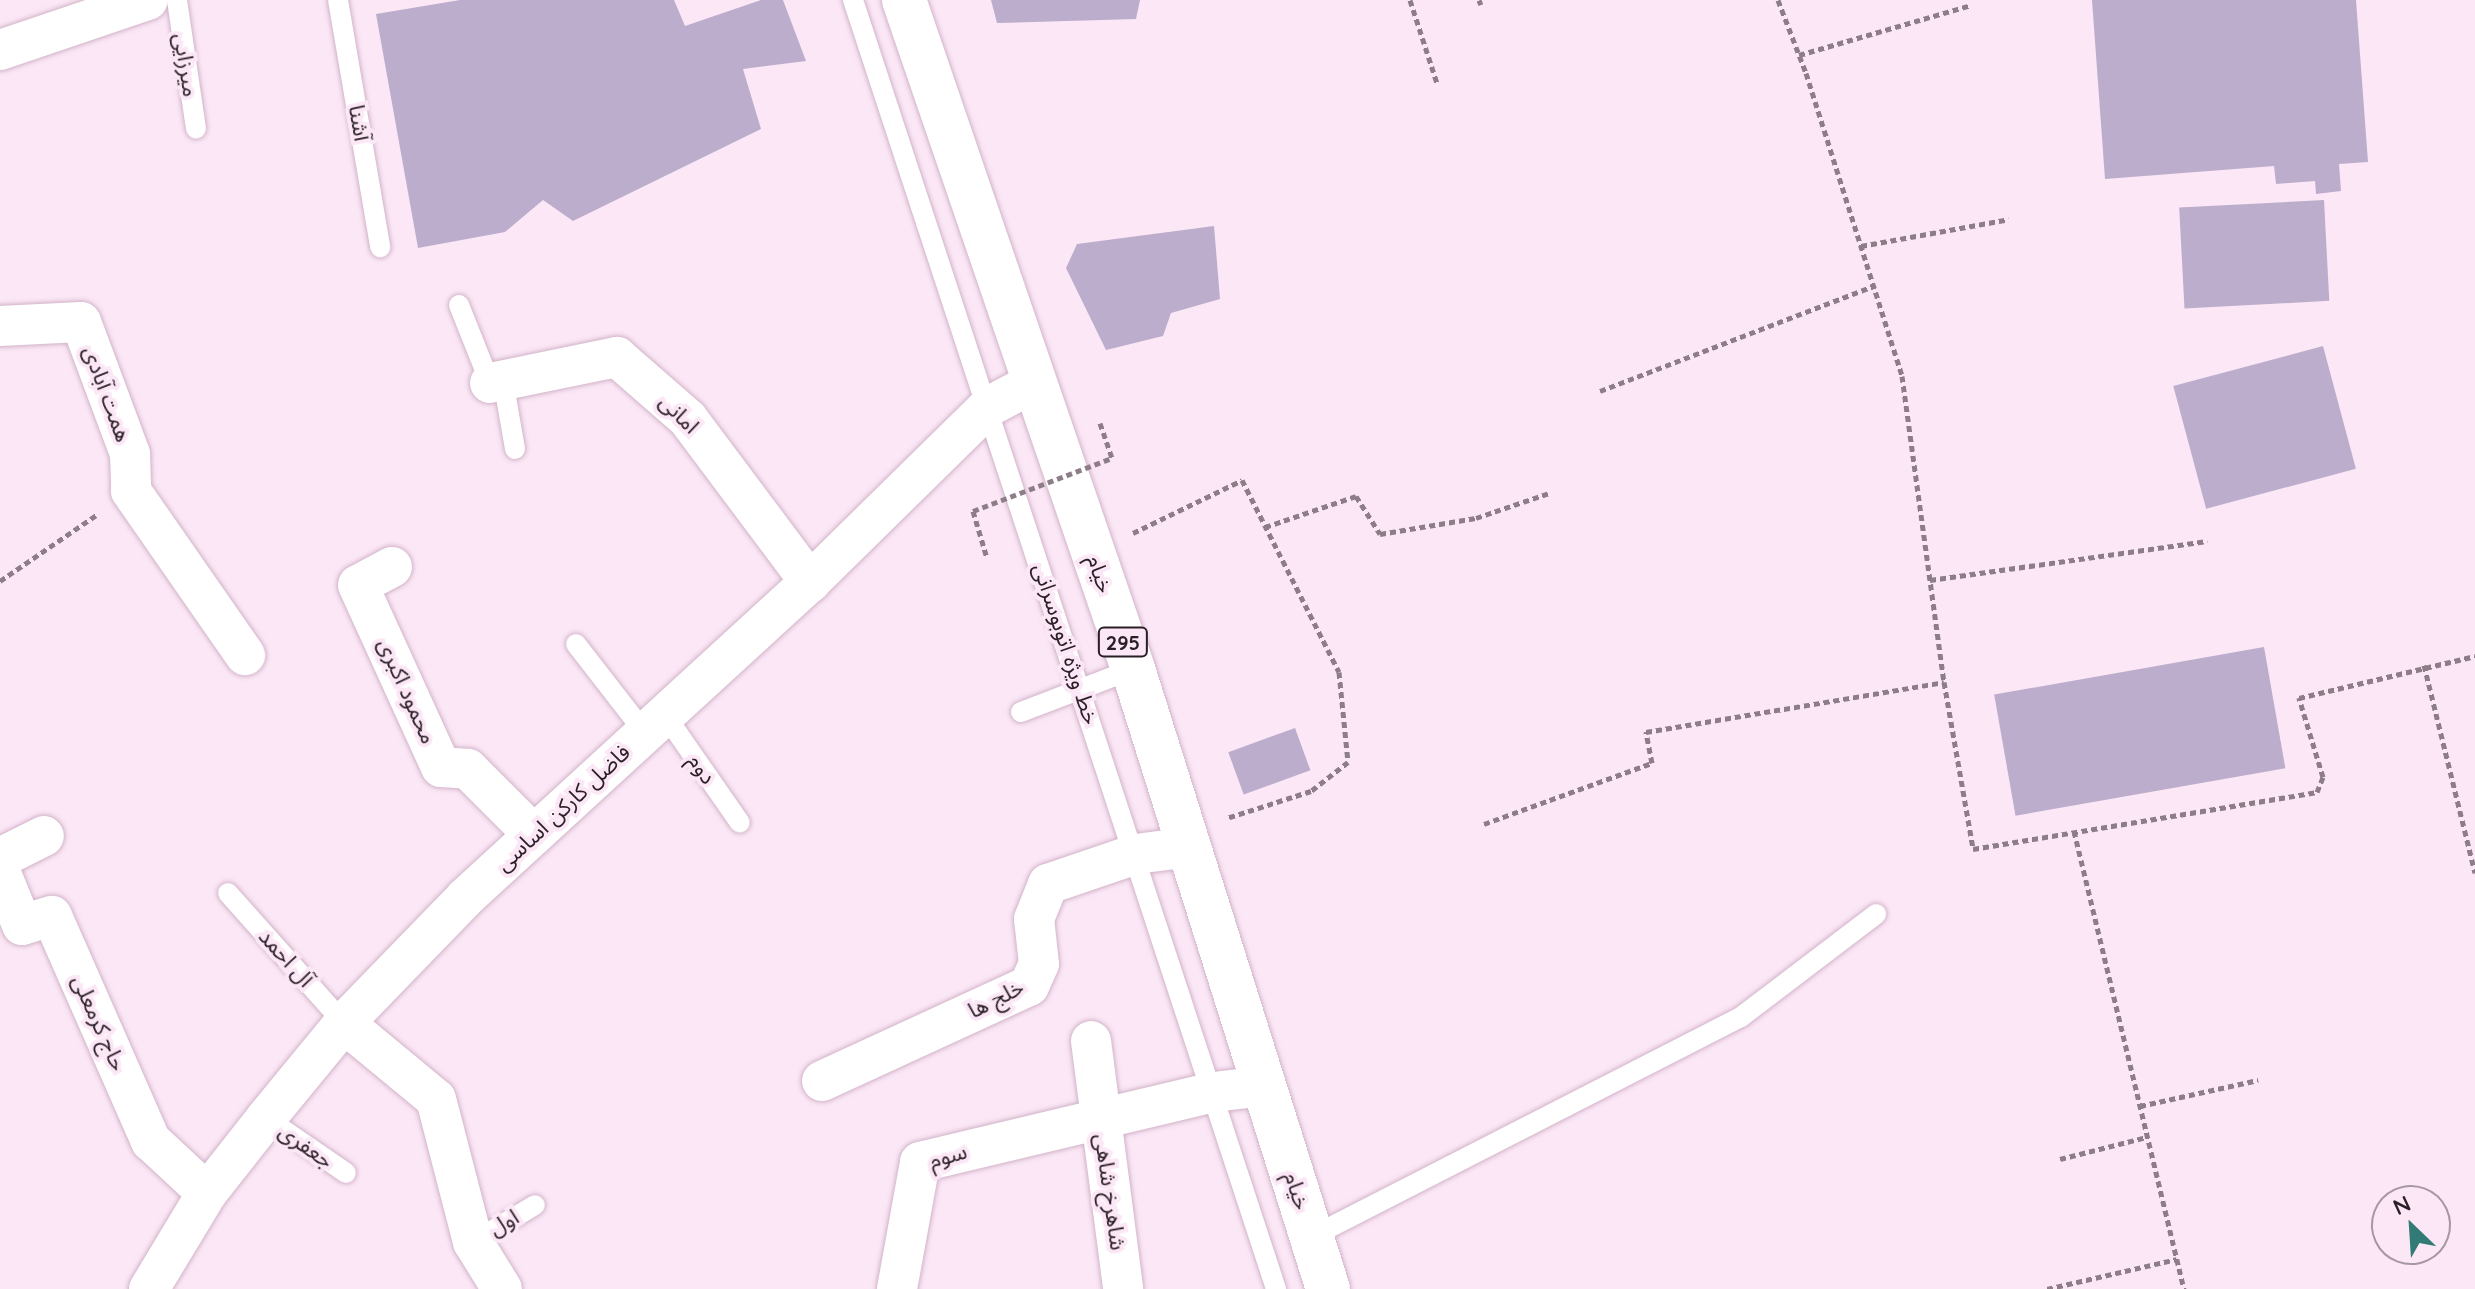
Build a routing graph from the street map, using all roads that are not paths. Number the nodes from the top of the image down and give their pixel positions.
1 (177, 0) edge
2 (338, 0) edge
3 (853, 0) edge
4 (904, 0) edge
5 (126, 3) edge
6 (0, 50) edge
7 (196, 129) dead end
8 (380, 247) dead end
9 (459, 305) dead end
10 (0, 326) edge
11 (496, 381) junction
12 (1035, 382) junction
13 (988, 407) junction
14 (515, 449) dead end
15 (392, 567) dead end
16 (810, 582) junction
17 (576, 644) dead end
18 (245, 655) dead end
19 (1133, 669) junction
20 (1081, 691) junction
21 (1021, 712) dead end
22 (655, 724) junction
23 (740, 823) dead end
24 (534, 835) junction
25 (44, 836) dead end
26 (1187, 839) junction
27 (1136, 854) junction
28 (0, 858) edge
29 (0, 871) edge
30 (228, 893) dead end
31 (1876, 914) dead end
32 (344, 1023) junction
33 (1091, 1041) dead end
34 (822, 1081) dead end
35 (1264, 1086) junction
36 (1213, 1092) junction
37 (266, 1118) junction
38 (1099, 1118) junction
39 (346, 1173) dead end
40 (207, 1193) junction
41 (535, 1205) dead end
42 (1311, 1237) junction
43 (473, 1242) junction
44 (158, 1286) edge
45 (502, 1289) edge
46 (897, 1289) edge
47 (1123, 1289) edge
48 (1276, 1289) edge
49 (1328, 1289) edge

1 - 7 lane, میرزایی
2 - 8 lane, آشنا
3 - 13 lane, خط ویژه اتوبوسرانی
4 - 12 main road, خیام / 295
5 - 6 street
9 - 11 lane
10 - 18 street, همت آبادی
11 - 14 lane
11 - 16 street, امانی
12 - 13 street, فاضل کارکن اساسی
12 - 19 main road, خیام / 295
13 - 16 street, فاضل کارکن اساسی
13 - 20 lane, خط ویژه اتوبوسرانی
15 - 24 street, محمود اکبری
16 - 22 street, فاضل کارکن اساسی
17 - 22 lane
19 - 20 lane
19 - 26 main road, خیام / 295
20 - 21 lane
20 - 27 lane, خط ویژه اتوبوسرانی
22 - 23 lane, دوم
22 - 24 street, فاضل کارکن اساسی
24 - 32 street, فاضل کارکن اساسی
25 - 28 street
26 - 27 street, خلج ها
26 - 35 main road, خیام / 295
27 - 34 street, خلج ها
27 - 36 lane, خط ویژه اتوبوسرانی
29 - 40 street, حاج کرمعلی
30 - 32 lane, آل احمد
31 - 42 lane
32 - 37 street, فاضل کارکن اساسی
32 - 43 street
33 - 38 street
35 - 36 street, شاهرخ شاهی
35 - 42 main road, خیام / 295
36 - 38 street, شاهرخ شاهی
36 - 48 lane, خط ویژه اتوبوسرانی
37 - 39 lane, جعفری
37 - 40 street, فاضل کارکن اساسی
38 - 46 street, سوم
38 - 47 street, شاهرخ شاهی
40 - 44 street, فاضل کارکن اساسی
41 - 43 lane, اول
42 - 49 main road, خیام / 295
43 - 45 street

